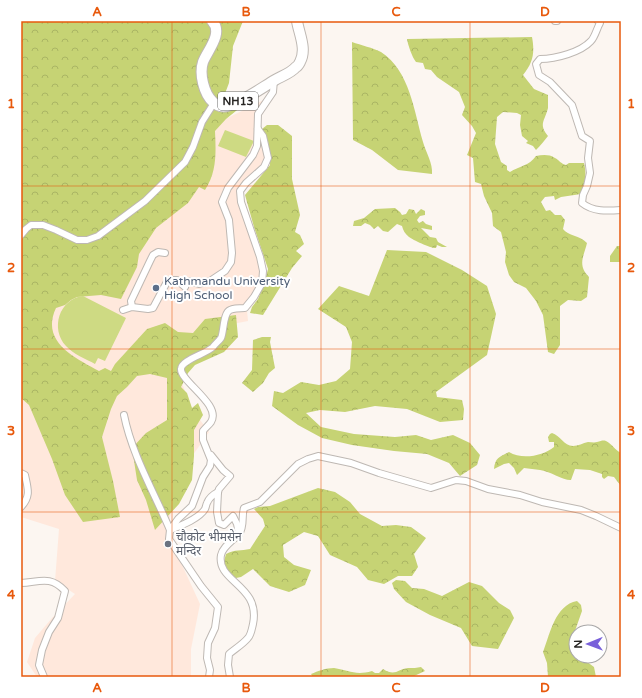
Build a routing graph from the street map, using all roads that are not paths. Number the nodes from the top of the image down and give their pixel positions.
1 (212, 21) edge
2 (297, 21) edge
3 (598, 21) edge
4 (274, 80) junction
5 (214, 103) junction
6 (258, 129) junction
7 (621, 210) edge
8 (21, 235) edge
9 (165, 253) dead end
10 (189, 281) dead end
11 (185, 287) dead end
12 (132, 307) junction
13 (123, 310) dead end
14 (124, 415) dead end
15 (205, 445) junction
16 (21, 473) edge
17 (218, 492) junction
18 (21, 507) edge
19 (621, 528) edge
20 (170, 530) junction
21 (239, 534) junction
22 (21, 583) edge
23 (44, 677) edge
24 (210, 677) edge
25 (230, 677) edge

1 - 5 highway, NH13
2 - 4 highway, NH13
3 - 7 street
4 - 5 highway, NH13
4 - 6 street
5 - 8 street
6 - 10 street
6 - 15 street
9 - 12 street
11 - 12 street
12 - 13 street
14 - 20 street
15 - 17 street
15 - 20 street
16 - 18 street
17 - 20 street
17 - 21 street
19 - 21 street
20 - 24 street
21 - 25 street
22 - 23 street

